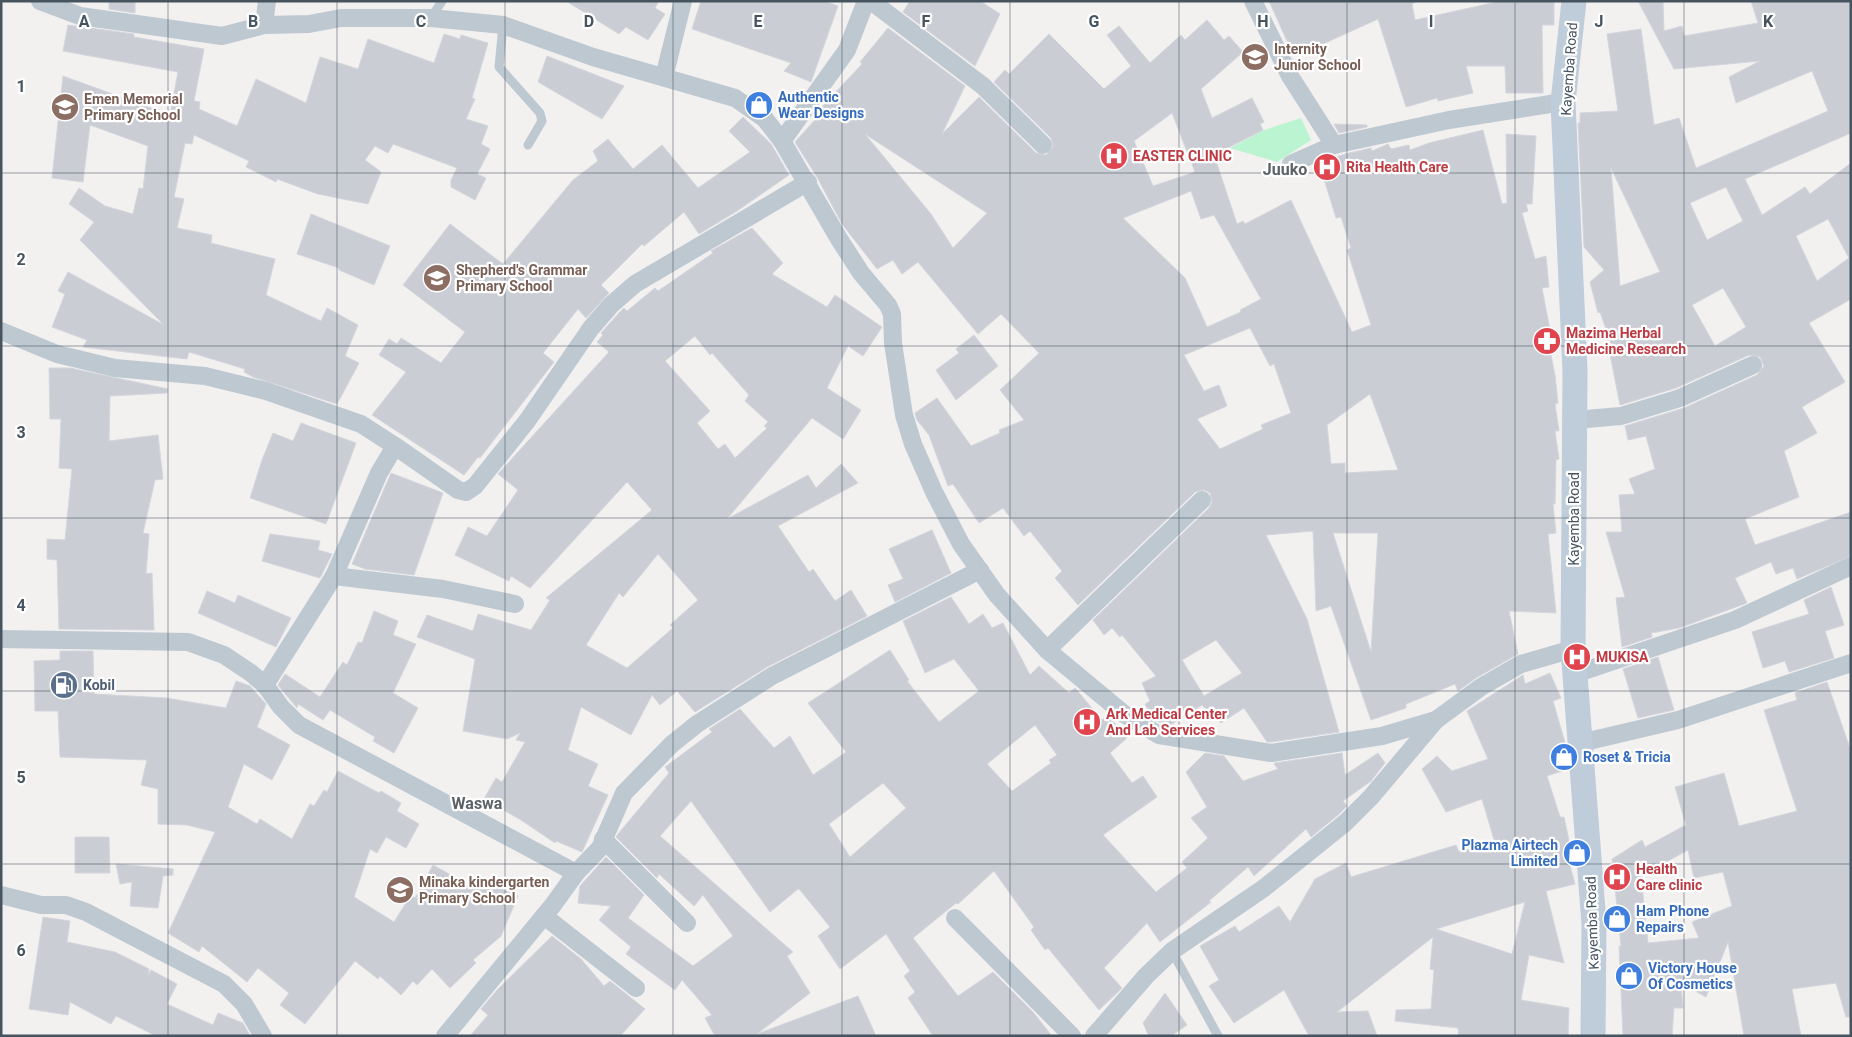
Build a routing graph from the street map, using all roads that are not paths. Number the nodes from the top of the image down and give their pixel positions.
1 (40, 1) edge
2 (267, 1) edge
3 (442, 1) edge
4 (683, 1) edge
5 (866, 1) edge
6 (871, 1) edge
7 (1253, 1) edge
8 (1574, 1) edge
9 (431, 18) junction
10 (503, 24) junction
11 (264, 25) junction
12 (664, 77) junction
13 (1564, 102) junction
14 (782, 141) junction
15 (528, 145) dead end
16 (1043, 145) dead end
17 (1334, 145) junction
18 (1291, 164) dead end
19 (808, 182) junction
20 (1, 331) edge
21 (1753, 365) dead end
22 (1574, 420) junction
23 (396, 446) junction
24 (1202, 500) dead end
25 (1851, 566) edge
26 (980, 570) junction
27 (334, 576) junction
28 (515, 604) dead end
29 (1, 639) edge
30 (1047, 650) junction
31 (1574, 662) junction
32 (1851, 663) edge
33 (265, 685) junction
34 (1436, 720) junction
35 (1580, 743) junction
36 (603, 840) junction
37 (576, 872) junction
38 (1, 895) edge
39 (544, 916) junction
40 (955, 918) dead end
41 (688, 924) dead end
42 (1172, 951) junction
43 (636, 988) dead end
44 (263, 1036) edge
45 (446, 1036) edge
46 (1072, 1036) edge
47 (1094, 1036) edge
48 (1218, 1036) edge
49 (1593, 1036) edge

1 - 11 street
2 - 11 street
3 - 9 lane
4 - 12 street
5 - 14 street
6 - 16 street
7 - 17 street
8 - 13 street, Kayemba Road
9 - 10 street
9 - 11 street
10 - 12 street
10 - 15 lane
12 - 14 street
13 - 17 street
13 - 22 street, Kayemba Road
14 - 19 street
17 - 18 street
19 - 23 street
19 - 26 street
20 - 23 street
21 - 22 street
22 - 31 street, Kayemba Road
23 - 27 street
24 - 30 street
25 - 31 street
26 - 30 street
26 - 36 street
27 - 28 street
27 - 33 street
29 - 33 street
30 - 34 street
31 - 34 street
31 - 35 street, Kayemba Road
32 - 35 street
33 - 37 street
34 - 42 street
35 - 49 street, Kayemba Road
36 - 37 street
36 - 41 street
37 - 39 street
38 - 44 street
39 - 43 street
39 - 45 street
40 - 46 street
42 - 47 street
42 - 48 lane

